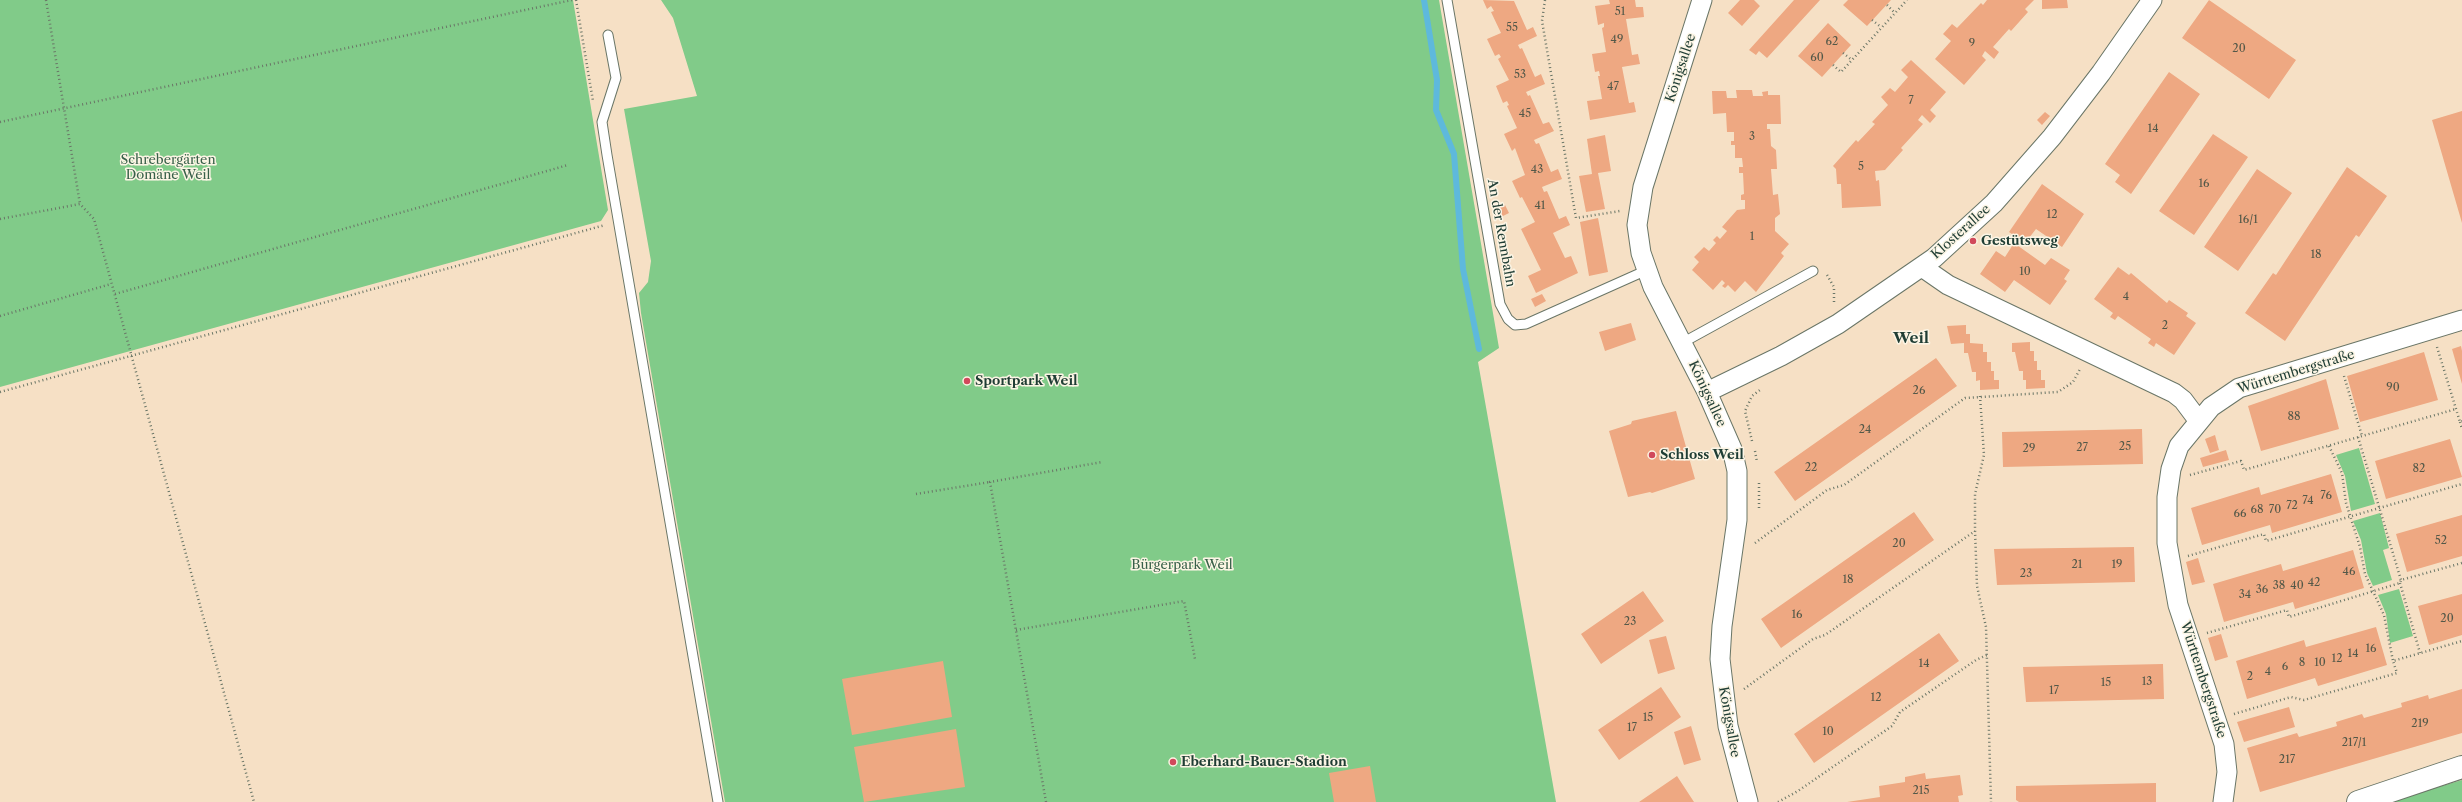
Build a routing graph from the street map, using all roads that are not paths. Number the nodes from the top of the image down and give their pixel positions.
1 (1447, 0) edge
2 (1702, 0) edge
3 (2152, 0) edge
4 (608, 35) dead end
5 (1922, 267) junction
6 (1647, 270) junction
7 (1813, 271) road end
8 (2462, 320) edge
9 (1682, 342) junction
10 (1707, 392) junction
11 (2198, 420) junction
12 (2462, 767) edge
13 (718, 802) edge
14 (1748, 802) edge
15 (2223, 802) edge
16 (2358, 802) edge

1 - 6 lane, An der Rennbahn
2 - 6 street, Königsallee
3 - 5 street, Klosterallee
4 - 13 lane
5 - 10 street, Klosterallee
5 - 11 street
6 - 9 street, Königsallee
7 - 9 lane
8 - 11 street, Württembergstraße
9 - 10 street, Königsallee
10 - 14 street, Königsallee
11 - 15 street, Württembergstraße
12 - 16 street

